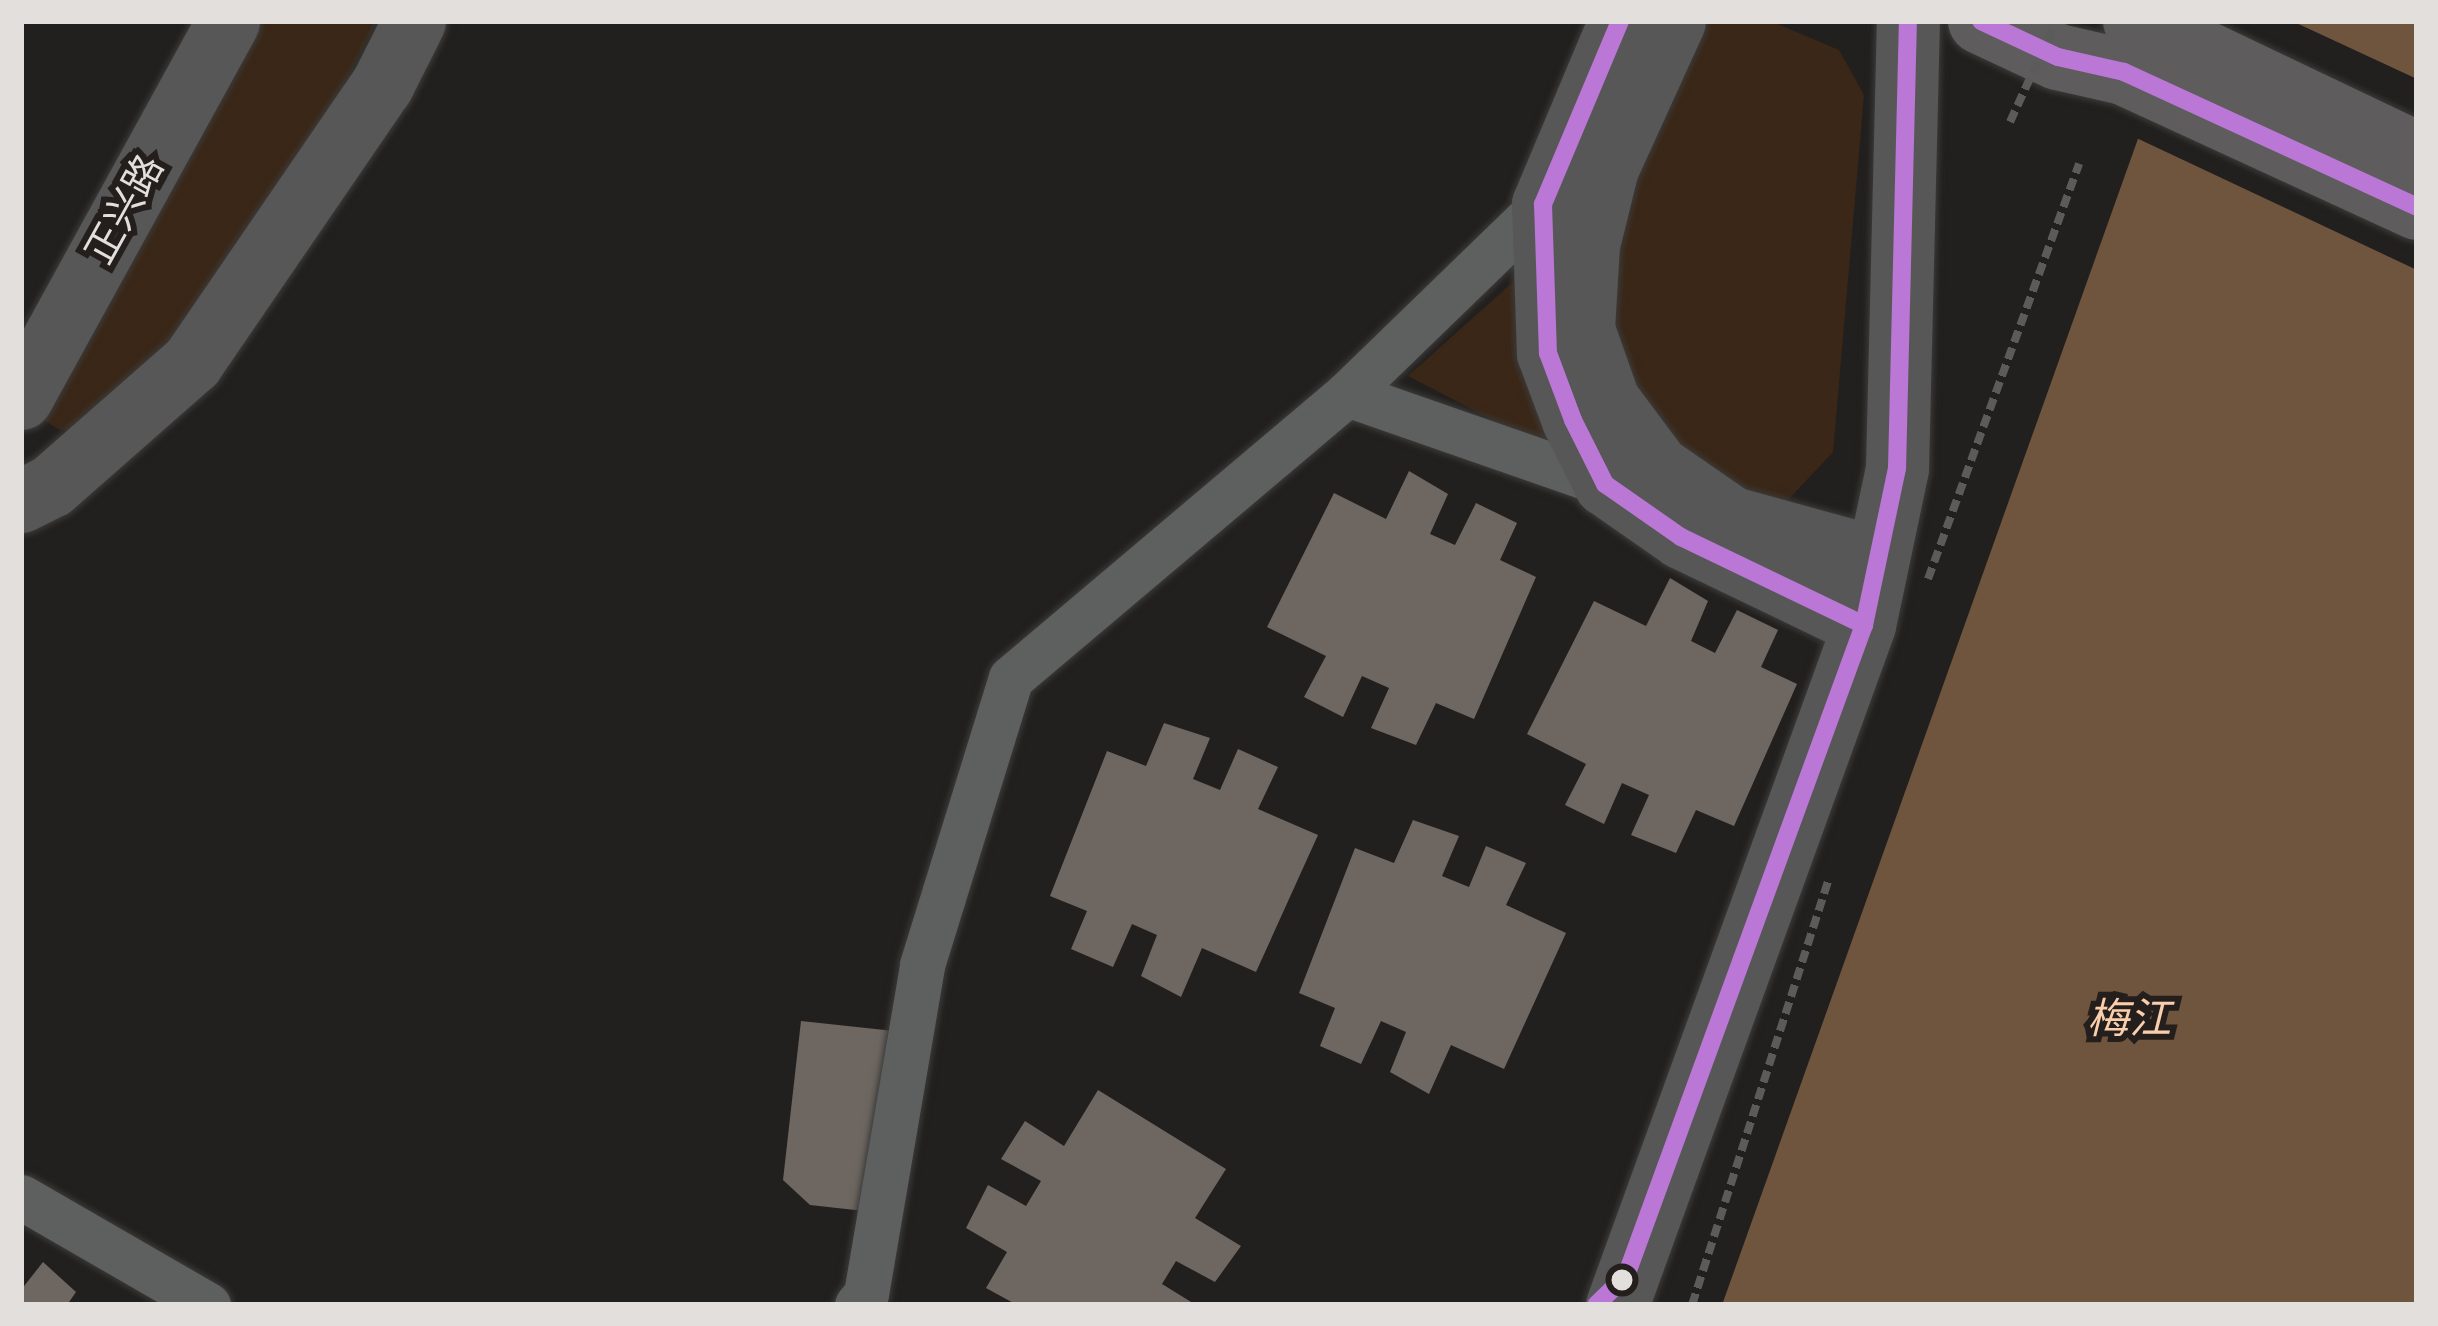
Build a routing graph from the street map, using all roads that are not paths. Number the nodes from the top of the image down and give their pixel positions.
1 (228, 21) edge
2 (414, 21) edge
3 (1620, 21) edge
4 (1674, 21) edge
5 (1908, 21) edge
6 (1981, 21) edge
7 (2057, 39) edge
8 (2147, 52) edge
9 (2417, 117) edge
10 (2417, 154) edge
11 (1543, 204) junction
12 (2417, 207) edge
13 (2417, 255) edge
14 (1347, 394) junction
15 (21, 398) edge
16 (1605, 484) junction
17 (21, 501) edge
18 (1878, 558) junction
19 (1864, 625) junction
20 (21, 1197) edge
21 (1613, 1295) edge
22 (208, 1305) edge
23 (857, 1305) edge

1 - 15 street, 正兴路
2 - 17 street
3 - 11 street
4 - 18 street
5 - 18 street
6 - 7 highway
7 - 8 highway
8 - 9 highway
8 - 10 highway
8 - 12 highway
8 - 13 highway
11 - 14 street
11 - 16 street
14 - 16 street
14 - 23 street
16 - 19 street
18 - 19 street
19 - 21 street
20 - 22 street

